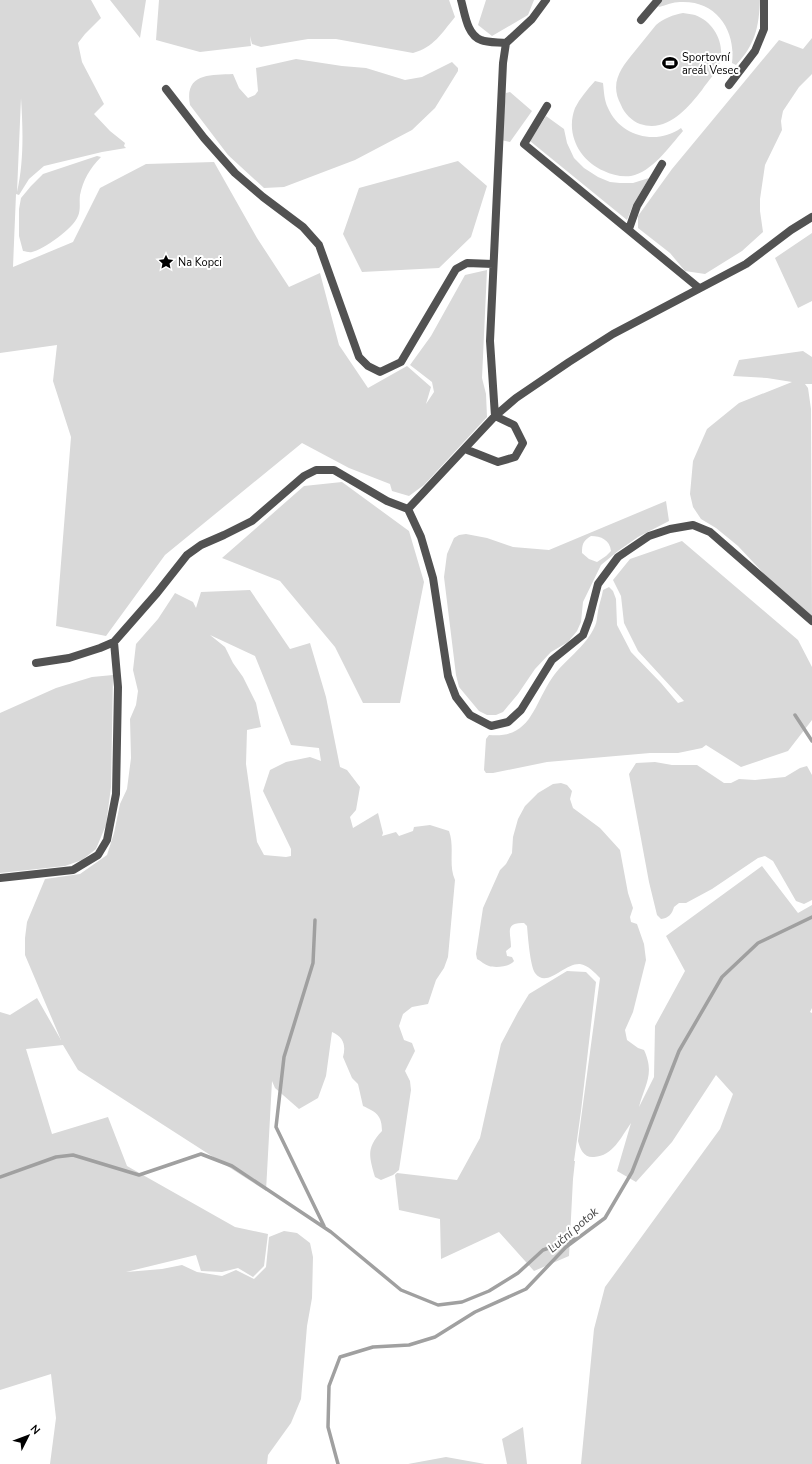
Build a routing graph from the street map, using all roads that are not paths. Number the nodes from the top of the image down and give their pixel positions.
1 (461, 0) edge
2 (546, 0) edge
3 (658, 0) edge
4 (764, 0) edge
5 (641, 20) dead end
6 (506, 43) junction
7 (728, 85) dead end
8 (166, 89) dead end
9 (547, 106) dead end
10 (662, 164) dead end
11 (812, 217) edge
12 (629, 230) junction
13 (493, 264) junction
14 (699, 288) junction
15 (495, 416) junction
16 (465, 449) junction
17 (408, 509) junction
18 (812, 621) edge
19 (114, 642) junction
20 (36, 663) dead end
21 (0, 878) edge

1 - 6 street
2 - 6 street
3 - 5 street
4 - 7 street
6 - 13 street
8 - 13 street
9 - 12 street
10 - 12 street
11 - 14 street
12 - 14 street
13 - 15 street
14 - 15 street
15 - 16 street
15 - 16 street
16 - 17 street
17 - 18 street
17 - 19 street
19 - 20 street
19 - 21 street

